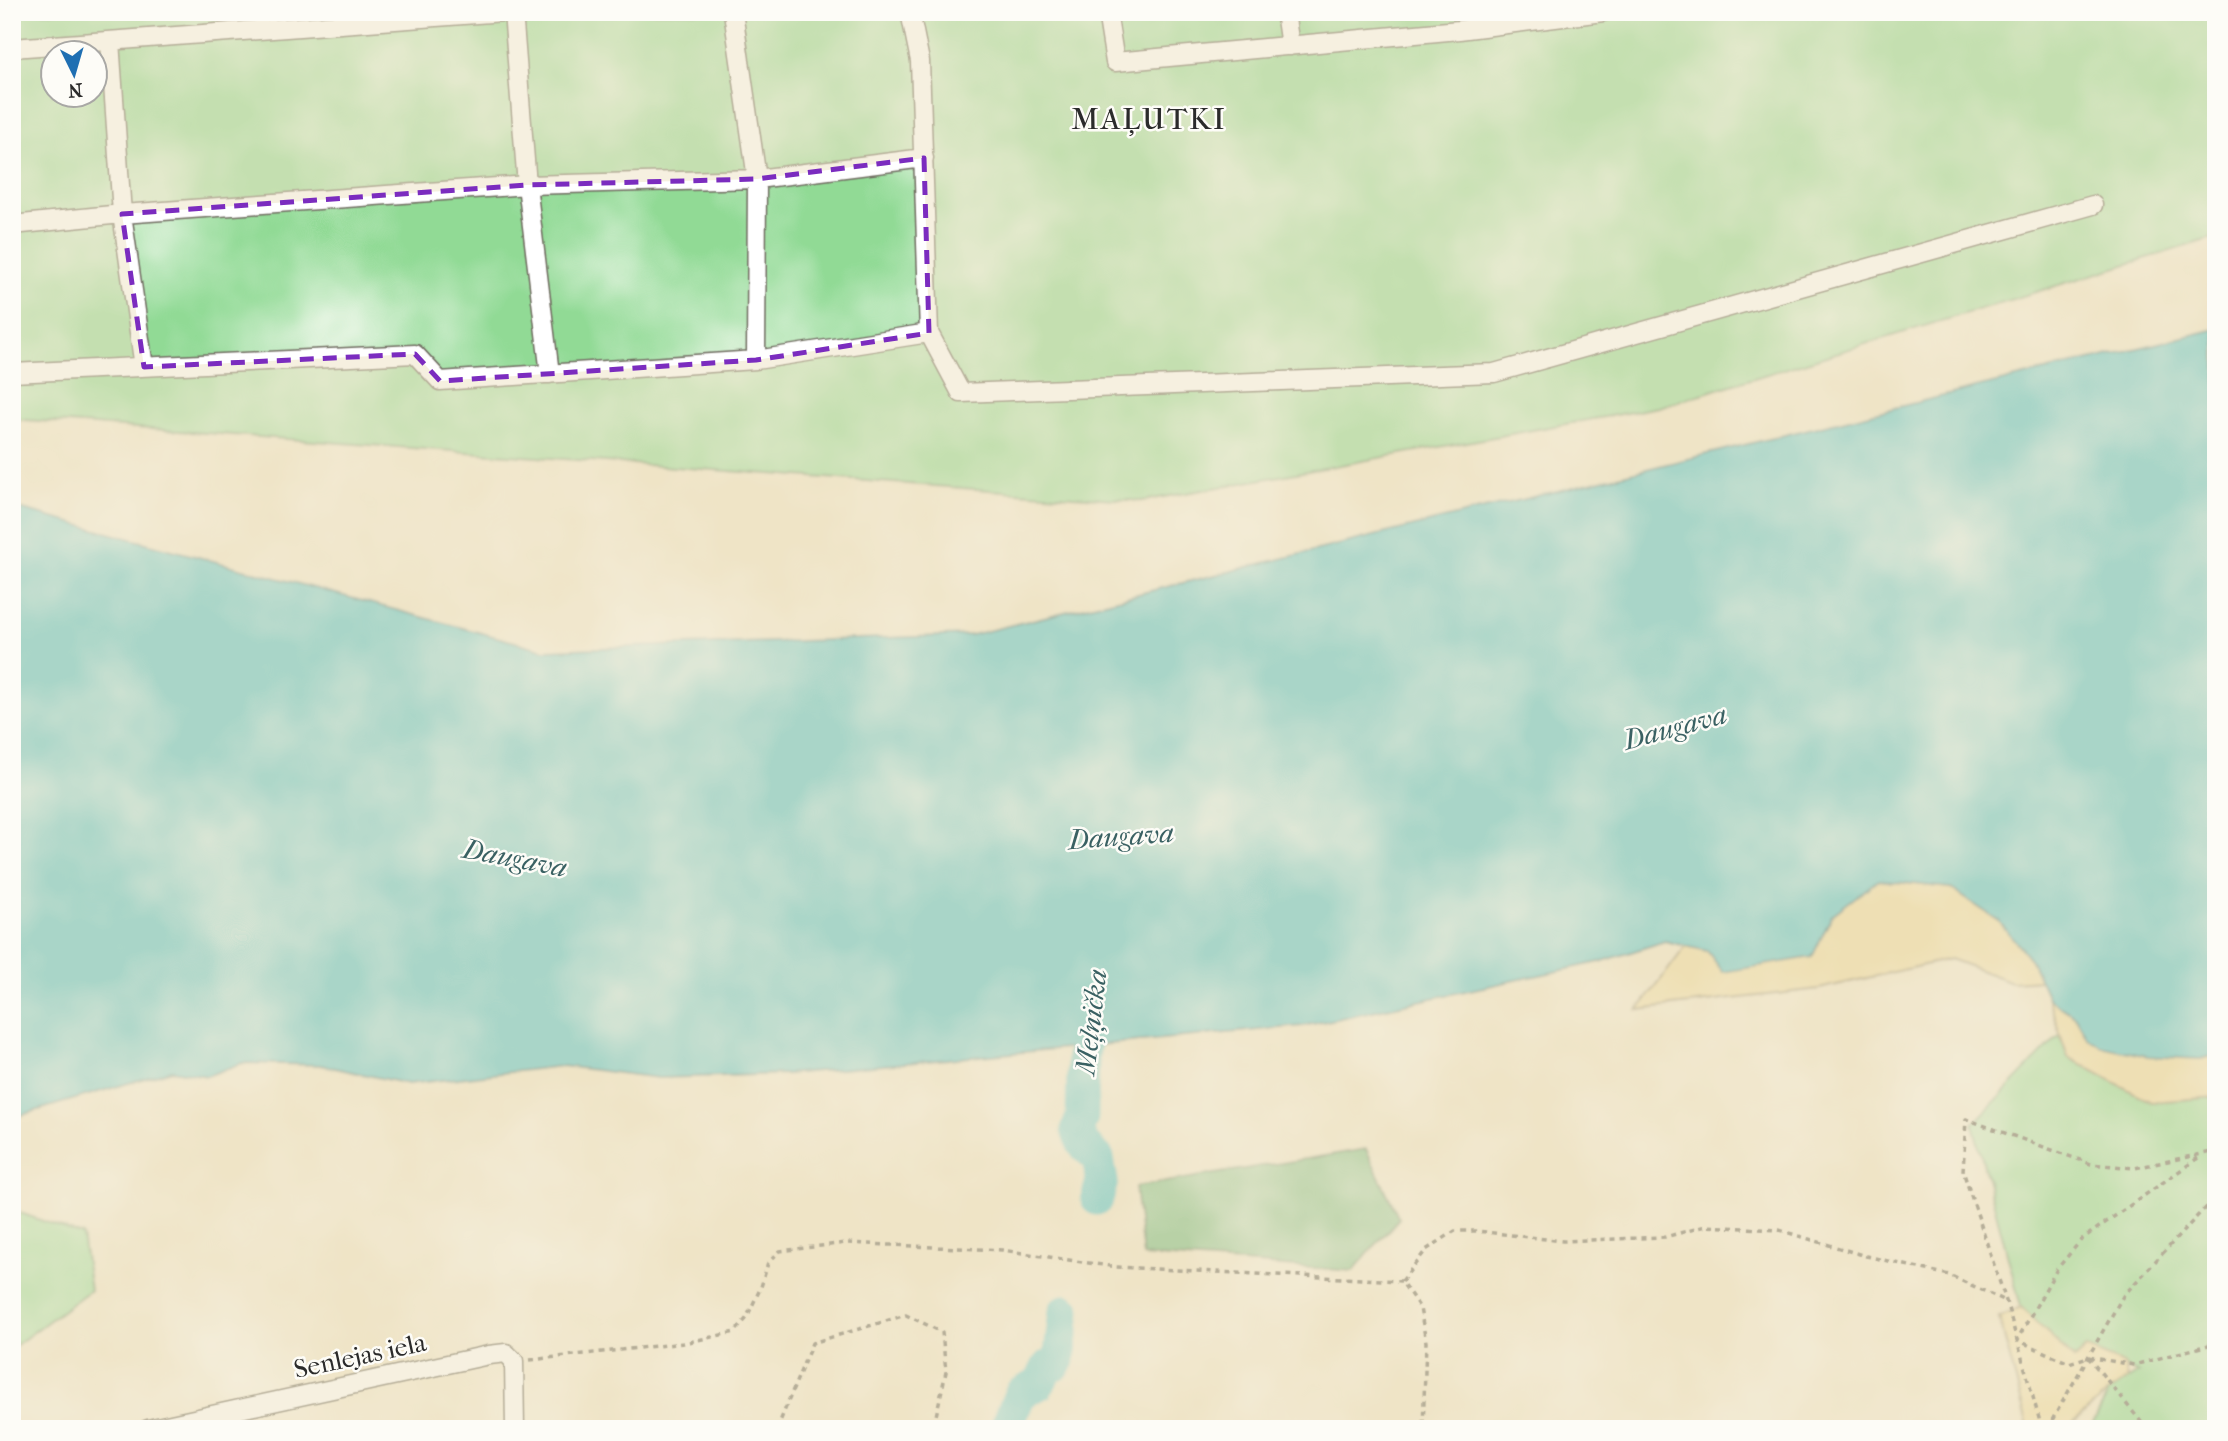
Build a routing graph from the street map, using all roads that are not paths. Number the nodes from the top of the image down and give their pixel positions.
1 (504, 12) edge
2 (513, 12) edge
3 (733, 12) edge
4 (910, 12) edge
5 (1107, 12) edge
6 (1285, 12) edge
7 (1603, 12) edge
8 (1525, 17) edge
9 (1458, 21) edge
10 (110, 41) junction
11 (1290, 46) junction
12 (12, 48) edge
13 (924, 158) junction
14 (757, 179) junction
15 (527, 185) junction
16 (2093, 205) dead end
17 (122, 214) junction
18 (12, 225) edge
19 (929, 333) junction
20 (756, 360) junction
21 (145, 367) junction
22 (12, 373) edge
23 (550, 374) junction
24 (148, 1429) edge
25 (515, 1429) edge

1 - 10 street
2 - 15 street
3 - 14 street
4 - 13 street
5 - 11 street
6 - 11 street
7 - 8 street
8 - 9 street
9 - 11 street
10 - 12 street
10 - 17 street
13 - 14 street
13 - 19 street
14 - 15 street
14 - 20 street
15 - 17 street
15 - 23 street
16 - 19 street
17 - 18 street
17 - 21 street
19 - 20 street
20 - 23 street
21 - 22 street
21 - 23 street
24 - 25 street, Senlejas iela

